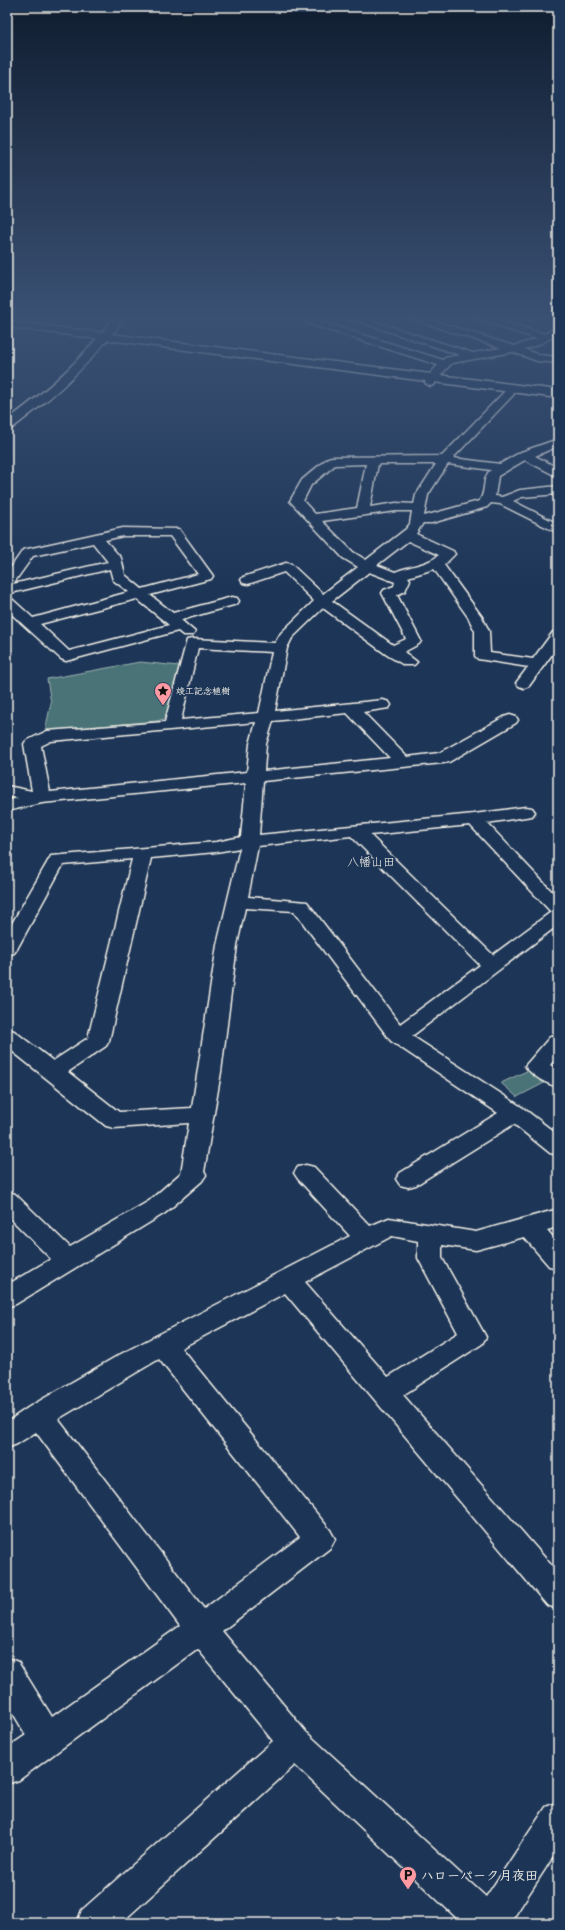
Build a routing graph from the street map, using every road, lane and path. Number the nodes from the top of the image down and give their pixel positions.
1 (31, 408) edge
2 (495, 408) edge
3 (7, 426) edge
4 (558, 442) edge
5 (524, 455) junction
6 (445, 460) junction
7 (373, 461) junction
8 (501, 468) junction
9 (558, 473) edge
10 (558, 490) edge
11 (488, 499) junction
12 (503, 502) junction
13 (363, 512) junction
14 (419, 513) junction
15 (313, 518) junction
16 (558, 529) edge
17 (407, 535) junction
18 (96, 538) junction
19 (115, 564) junction
20 (437, 564) junction
21 (366, 566) junction
22 (396, 577) junction
23 (248, 580) dead end
24 (7, 583) edge
25 (7, 590) edge
26 (139, 594) junction
27 (324, 600) junction
28 (232, 601) dead end
29 (7, 602) edge
30 (29, 622) junction
31 (176, 622) junction
32 (558, 635) edge
33 (192, 643) junction
34 (280, 648) junction
35 (392, 652) junction
36 (409, 662) dead end
37 (537, 664) junction
38 (524, 683) dead end
39 (383, 705) dead end
40 (351, 708) junction
41 (266, 716) junction
42 (510, 720) dead end
43 (172, 726) junction
44 (403, 762) junction
45 (256, 776) junction
46 (7, 791) edge
47 (42, 798) junction
48 (7, 806) edge
49 (526, 812) dead end
50 (474, 819) junction
51 (356, 831) junction
52 (250, 841) junction
53 (143, 853) junction
54 (236, 902) junction
55 (558, 909) edge
56 (558, 916) edge
57 (7, 950) edge
58 (491, 965) junction
59 (7, 1036) edge
60 (398, 1036) junction
61 (558, 1042) edge
62 (53, 1072) junction
63 (558, 1080) edge
64 (516, 1113) junction
65 (203, 1115) junction
66 (558, 1147) edge
67 (306, 1173) dead end
68 (408, 1179) dead end
69 (7, 1200) edge
70 (558, 1218) edge
71 (530, 1227) junction
72 (430, 1234) junction
73 (367, 1239) junction
74 (558, 1259) edge
75 (68, 1260) junction
76 (289, 1280) junction
77 (7, 1297) edge
78 (163, 1345) junction
79 (384, 1393) junction
80 (39, 1415) junction
81 (7, 1436) edge
82 (558, 1595) edge
83 (201, 1629) junction
84 (7, 1673) edge
85 (47, 1740) junction
86 (295, 1743) junction
87 (7, 1768) edge
88 (558, 1819) edge
89 (95, 1923) edge
90 (488, 1923) edge

1 - 3 main road
2 - 6 street
4 - 5 street
5 - 8 street
5 - 9 street
6 - 7 street
6 - 8 street
6 - 14 street
7 - 13 street
7 - 15 street
8 - 11 street
10 - 12 street
11 - 12 street
11 - 14 street
12 - 16 street
13 - 14 street
13 - 15 street
14 - 17 street
15 - 21 street
17 - 20 street
17 - 21 street
18 - 19 street
18 - 24 street
18 - 26 street
19 - 25 street
19 - 26 street
20 - 22 street
20 - 37 street
21 - 22 street
21 - 27 street
22 - 35 street
23 - 27 street
26 - 30 street
26 - 31 street
27 - 34 street
27 - 35 street
28 - 31 street
29 - 30 street
30 - 31 street
31 - 33 street
32 - 37 street
33 - 34 street
33 - 43 street
34 - 41 street
35 - 36 street
37 - 38 street
39 - 40 street
40 - 41 street
40 - 44 street
41 - 43 street
41 - 45 street
42 - 44 street
43 - 47 street
44 - 45 street
45 - 47 street
45 - 52 street
46 - 47 street
47 - 48 street
49 - 50 street
50 - 51 street
50 - 55 street
51 - 52 street
51 - 58 street
52 - 53 street
52 - 54 street
53 - 57 street
53 - 62 street
54 - 60 street
54 - 65 street
56 - 58 street
58 - 60 street
59 - 62 street
60 - 64 street
61 - 63 street
62 - 65 street
64 - 66 street
64 - 68 street
65 - 75 street
67 - 73 street
69 - 75 street
70 - 71 street
71 - 72 street
71 - 74 street
72 - 73 street
72 - 79 street
73 - 76 street
75 - 77 street
76 - 78 street
76 - 79 street
78 - 80 street
78 - 83 street
79 - 82 street
80 - 81 street
80 - 83 street
83 - 85 street
83 - 86 street
84 - 85 street
85 - 87 street
86 - 89 street
86 - 90 street
88 - 90 street

